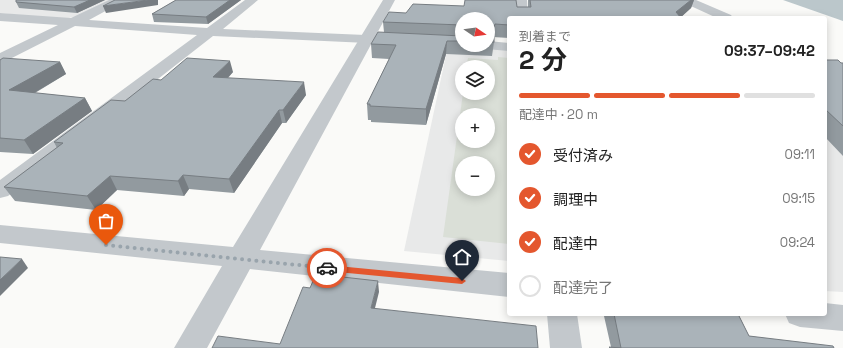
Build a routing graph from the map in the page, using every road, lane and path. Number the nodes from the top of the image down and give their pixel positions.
1 (118, 0) edge
2 (252, 0) edge
3 (389, 0) edge
4 (521, 0) edge
5 (686, 0) edge
6 (522, 16) edge
7 (722, 16) edge
8 (0, 17) edge
9 (72, 23) junction
10 (208, 32) junction
11 (367, 39) junction
12 (398, 41) edge
13 (495, 46) edge
14 (507, 46) edge
15 (0, 59) edge
16 (0, 191) edge
17 (0, 234) edge
18 (241, 259) junction
19 (507, 286) edge
20 (562, 316) edge
21 (822, 316) edge
22 (843, 318) edge
23 (190, 348) edge
24 (566, 348) edge

1 - 9 street
2 - 10 street
3 - 11 street
4 - 6 street
5 - 7 street
8 - 9 street
9 - 10 street
9 - 15 street
10 - 11 street
10 - 16 street
11 - 12 street
11 - 18 street
13 - 14 street
17 - 18 street
18 - 19 street
18 - 23 street
20 - 24 street
21 - 22 street

